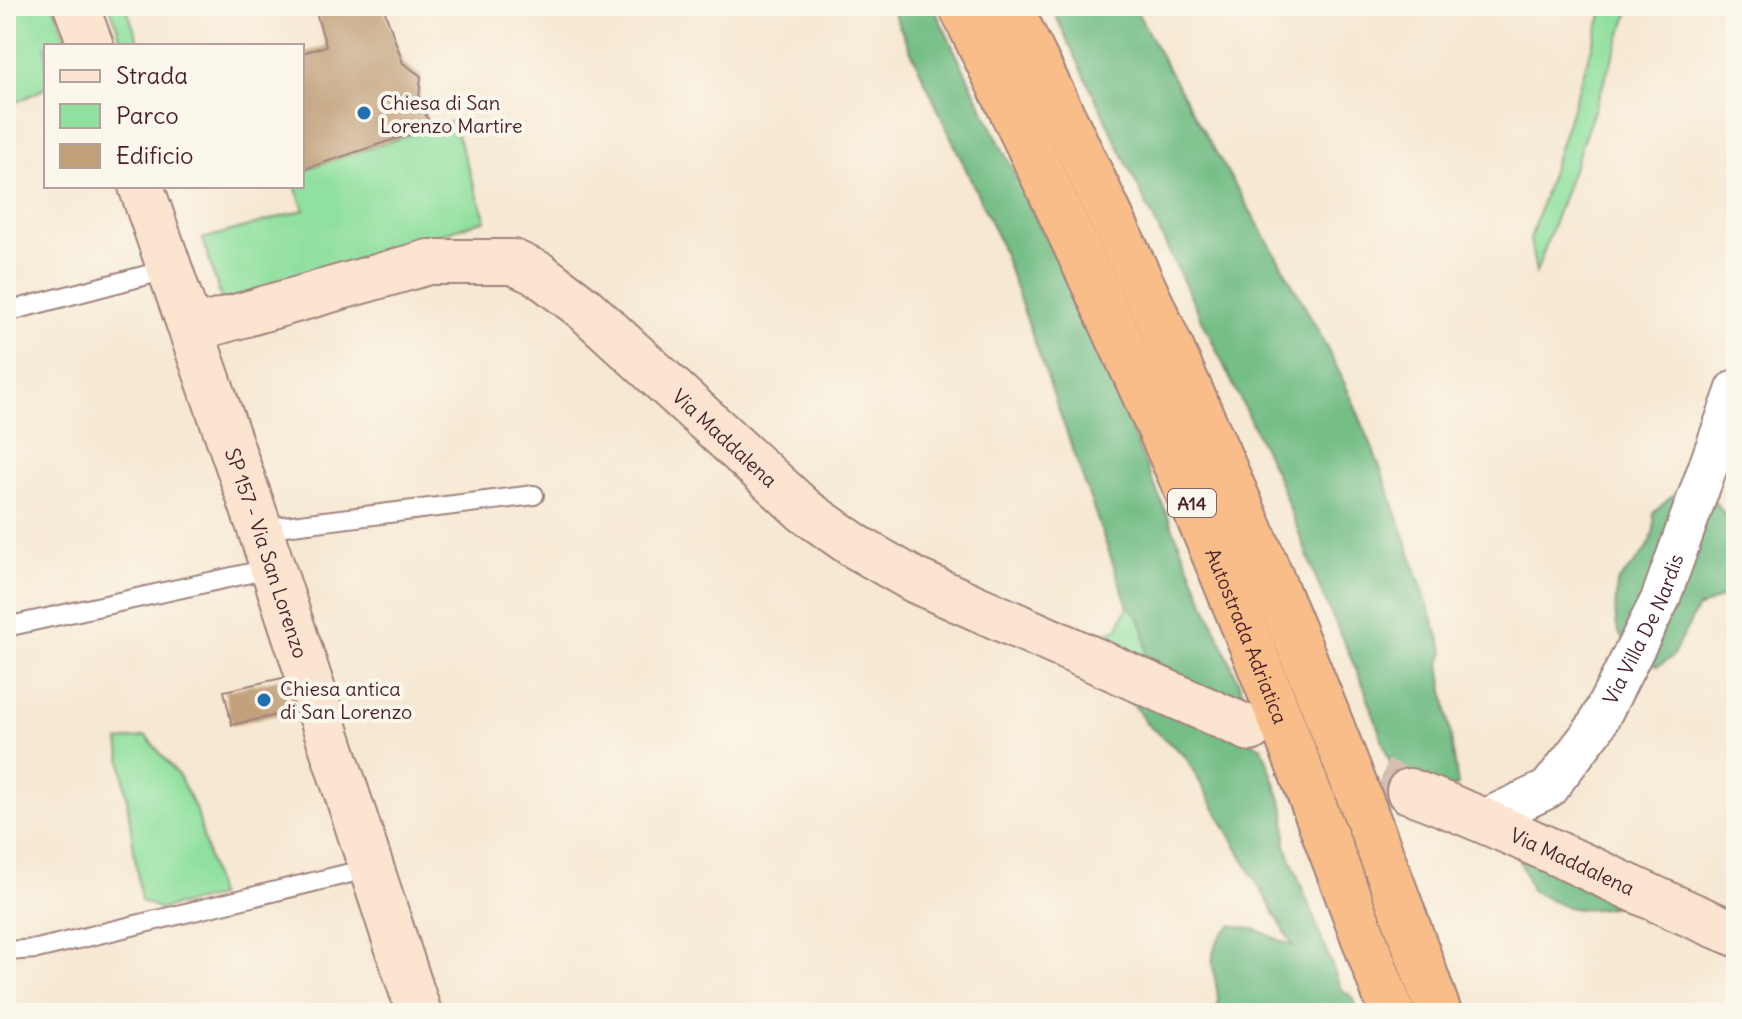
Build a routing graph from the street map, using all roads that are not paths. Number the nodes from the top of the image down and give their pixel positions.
1 (76, 6) edge
2 (961, 6) edge
3 (1009, 6) edge
4 (90, 44) edge
5 (142, 188) edge
6 (170, 268) junction
7 (6, 312) edge
8 (193, 329) junction
9 (1736, 389) edge
10 (534, 495) dead end
11 (267, 549) junction
12 (6, 627) edge
13 (1250, 729) dead end
14 (1409, 791) tunnel mouth
15 (1484, 819) junction
16 (371, 868) junction
17 (1736, 934) edge
18 (6, 951) edge
19 (419, 1013) edge
20 (1392, 1013) edge
21 (1439, 1013) edge

1 - 4 street
2 - 20 highway, Autostrada Adriatica / A14
3 - 21 highway, Autostrada Adriatica / A14
5 - 6 street, SP 157 - Via San Lorenzo
6 - 7 lane
6 - 8 street, SP 157 - Via San Lorenzo
8 - 11 street, SP 157 - Via San Lorenzo
8 - 13 street, Via Maddalena
9 - 15 street, Via Villa De Nardis
10 - 11 lane
11 - 12 lane
11 - 16 street, SP 157 - Via San Lorenzo
14 - 15 street, Via Maddalena
15 - 17 street, Via Maddalena
16 - 18 lane
16 - 19 street, SP 157 - Via San Lorenzo

